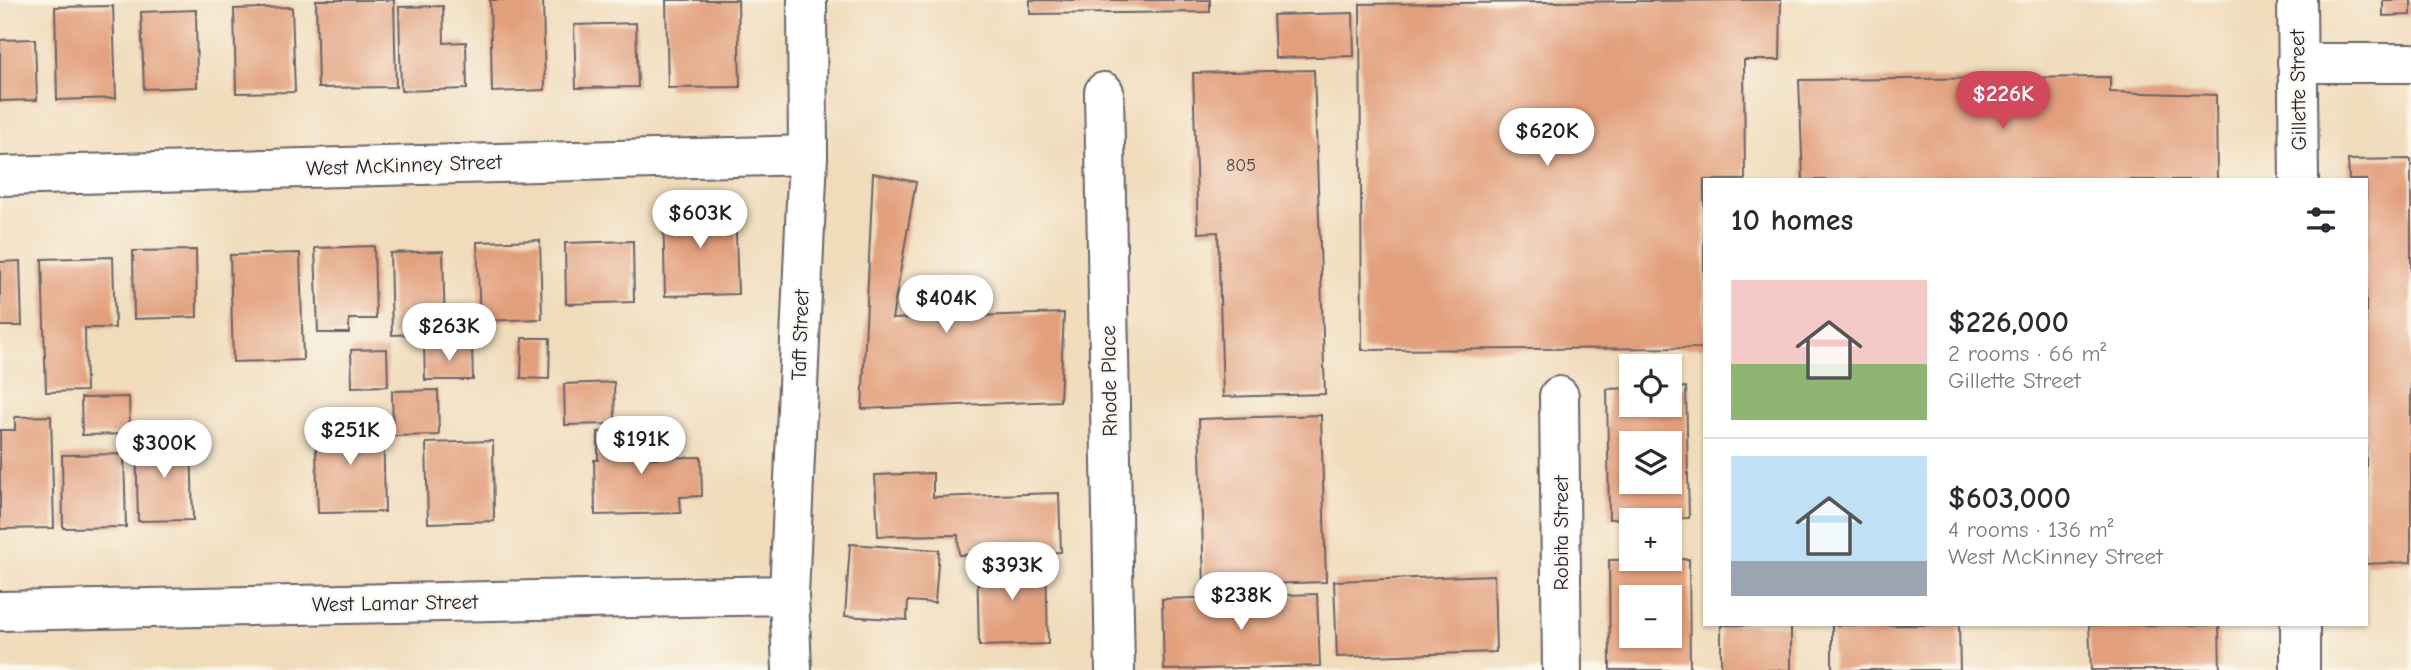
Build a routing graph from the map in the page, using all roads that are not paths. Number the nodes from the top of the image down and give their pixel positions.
1 (807, 0) edge
2 (2297, 0) edge
3 (2297, 63) junction
4 (2411, 63) edge
5 (1104, 92) dead end
6 (808, 155) junction
7 (0, 176) edge
8 (2299, 178) edge
9 (1559, 396) dead end
10 (789, 595) junction
11 (0, 611) edge
12 (2300, 626) edge
13 (792, 670) edge
14 (1115, 670) edge
15 (1562, 670) edge
16 (2300, 670) edge

1 - 6 street, Taft Street
2 - 3 street, Gillette Street
3 - 4 street
3 - 8 street, Gillette Street
5 - 14 street, Rhode Place
6 - 7 street, West McKinney Street
6 - 10 street, Taft Street
9 - 15 street, Robita Street
10 - 11 street, West Lamar Street
10 - 13 street, Taft Street
12 - 16 street

